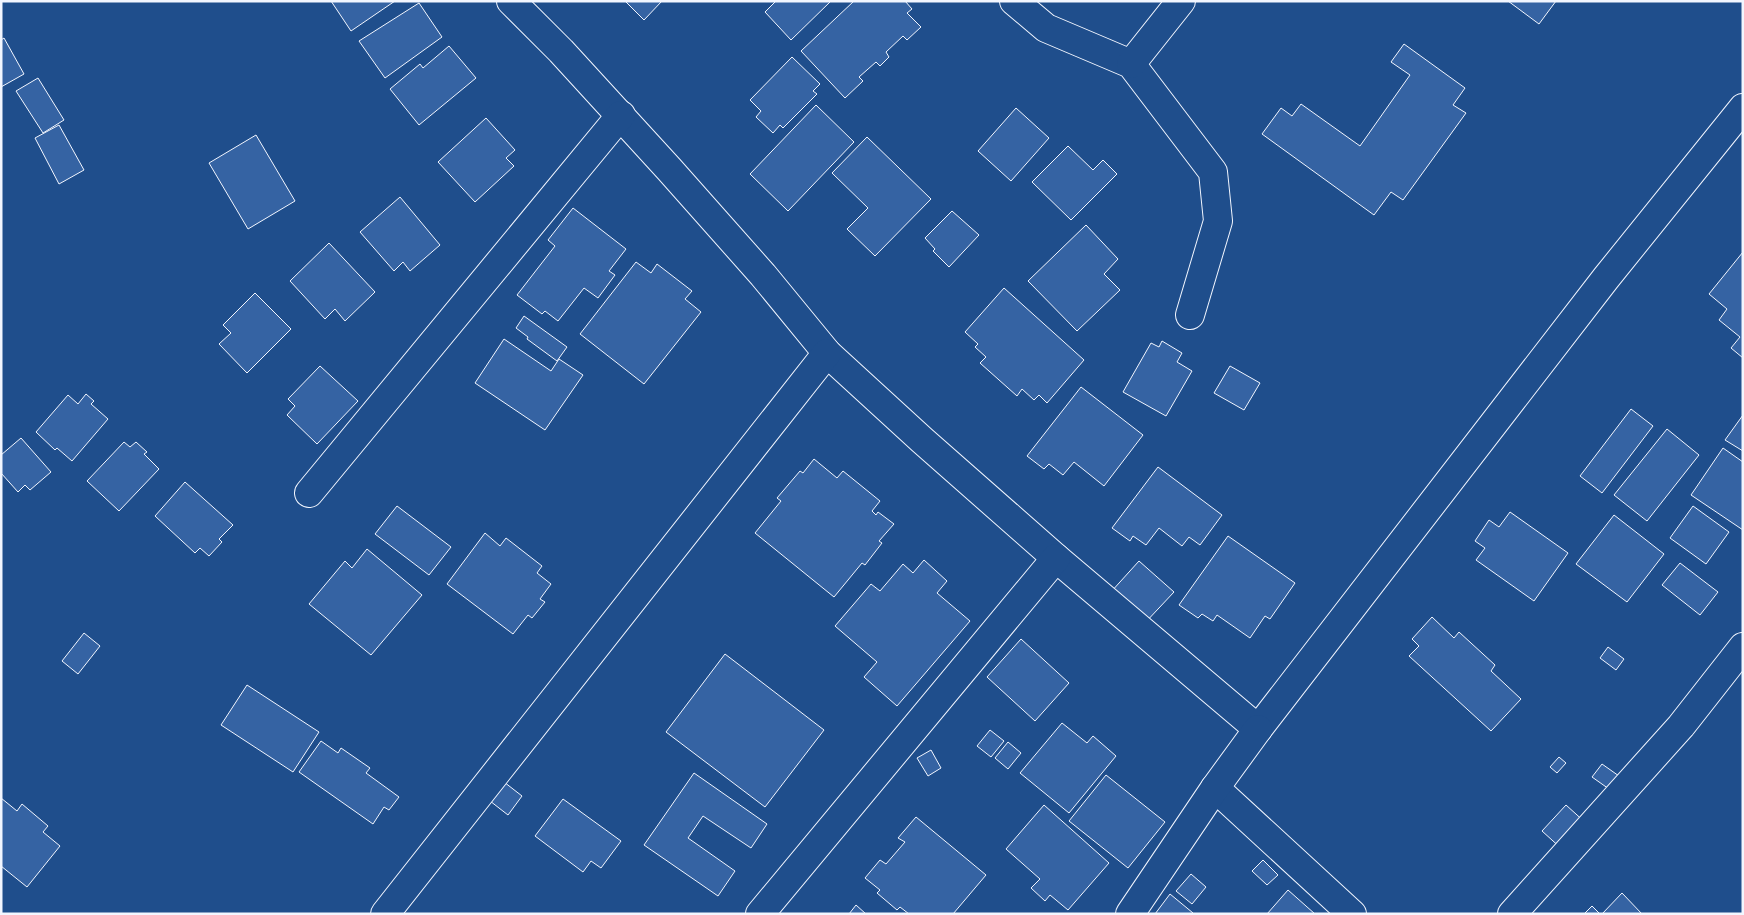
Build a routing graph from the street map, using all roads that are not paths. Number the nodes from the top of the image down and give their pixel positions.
1 (511, 1) edge
2 (1014, 1) edge
3 (1181, 1) edge
4 (1131, 64) junction
5 (621, 115) junction
6 (1739, 120) edge
7 (1190, 314) dead end
8 (827, 353) junction
9 (309, 493) dead end
10 (1056, 558) junction
11 (1743, 647) edge
12 (1258, 729) junction
13 (1215, 788) junction
14 (384, 914) edge
15 (760, 914) edge
16 (1130, 914) edge
17 (1352, 914) edge
18 (1512, 914) edge

1 - 5 street
2 - 4 street
3 - 4 street
4 - 7 street
5 - 8 street
5 - 9 street
6 - 12 street
8 - 10 street
8 - 14 street
10 - 12 street
10 - 15 street
11 - 18 street
12 - 13 street
13 - 16 street
13 - 17 street

